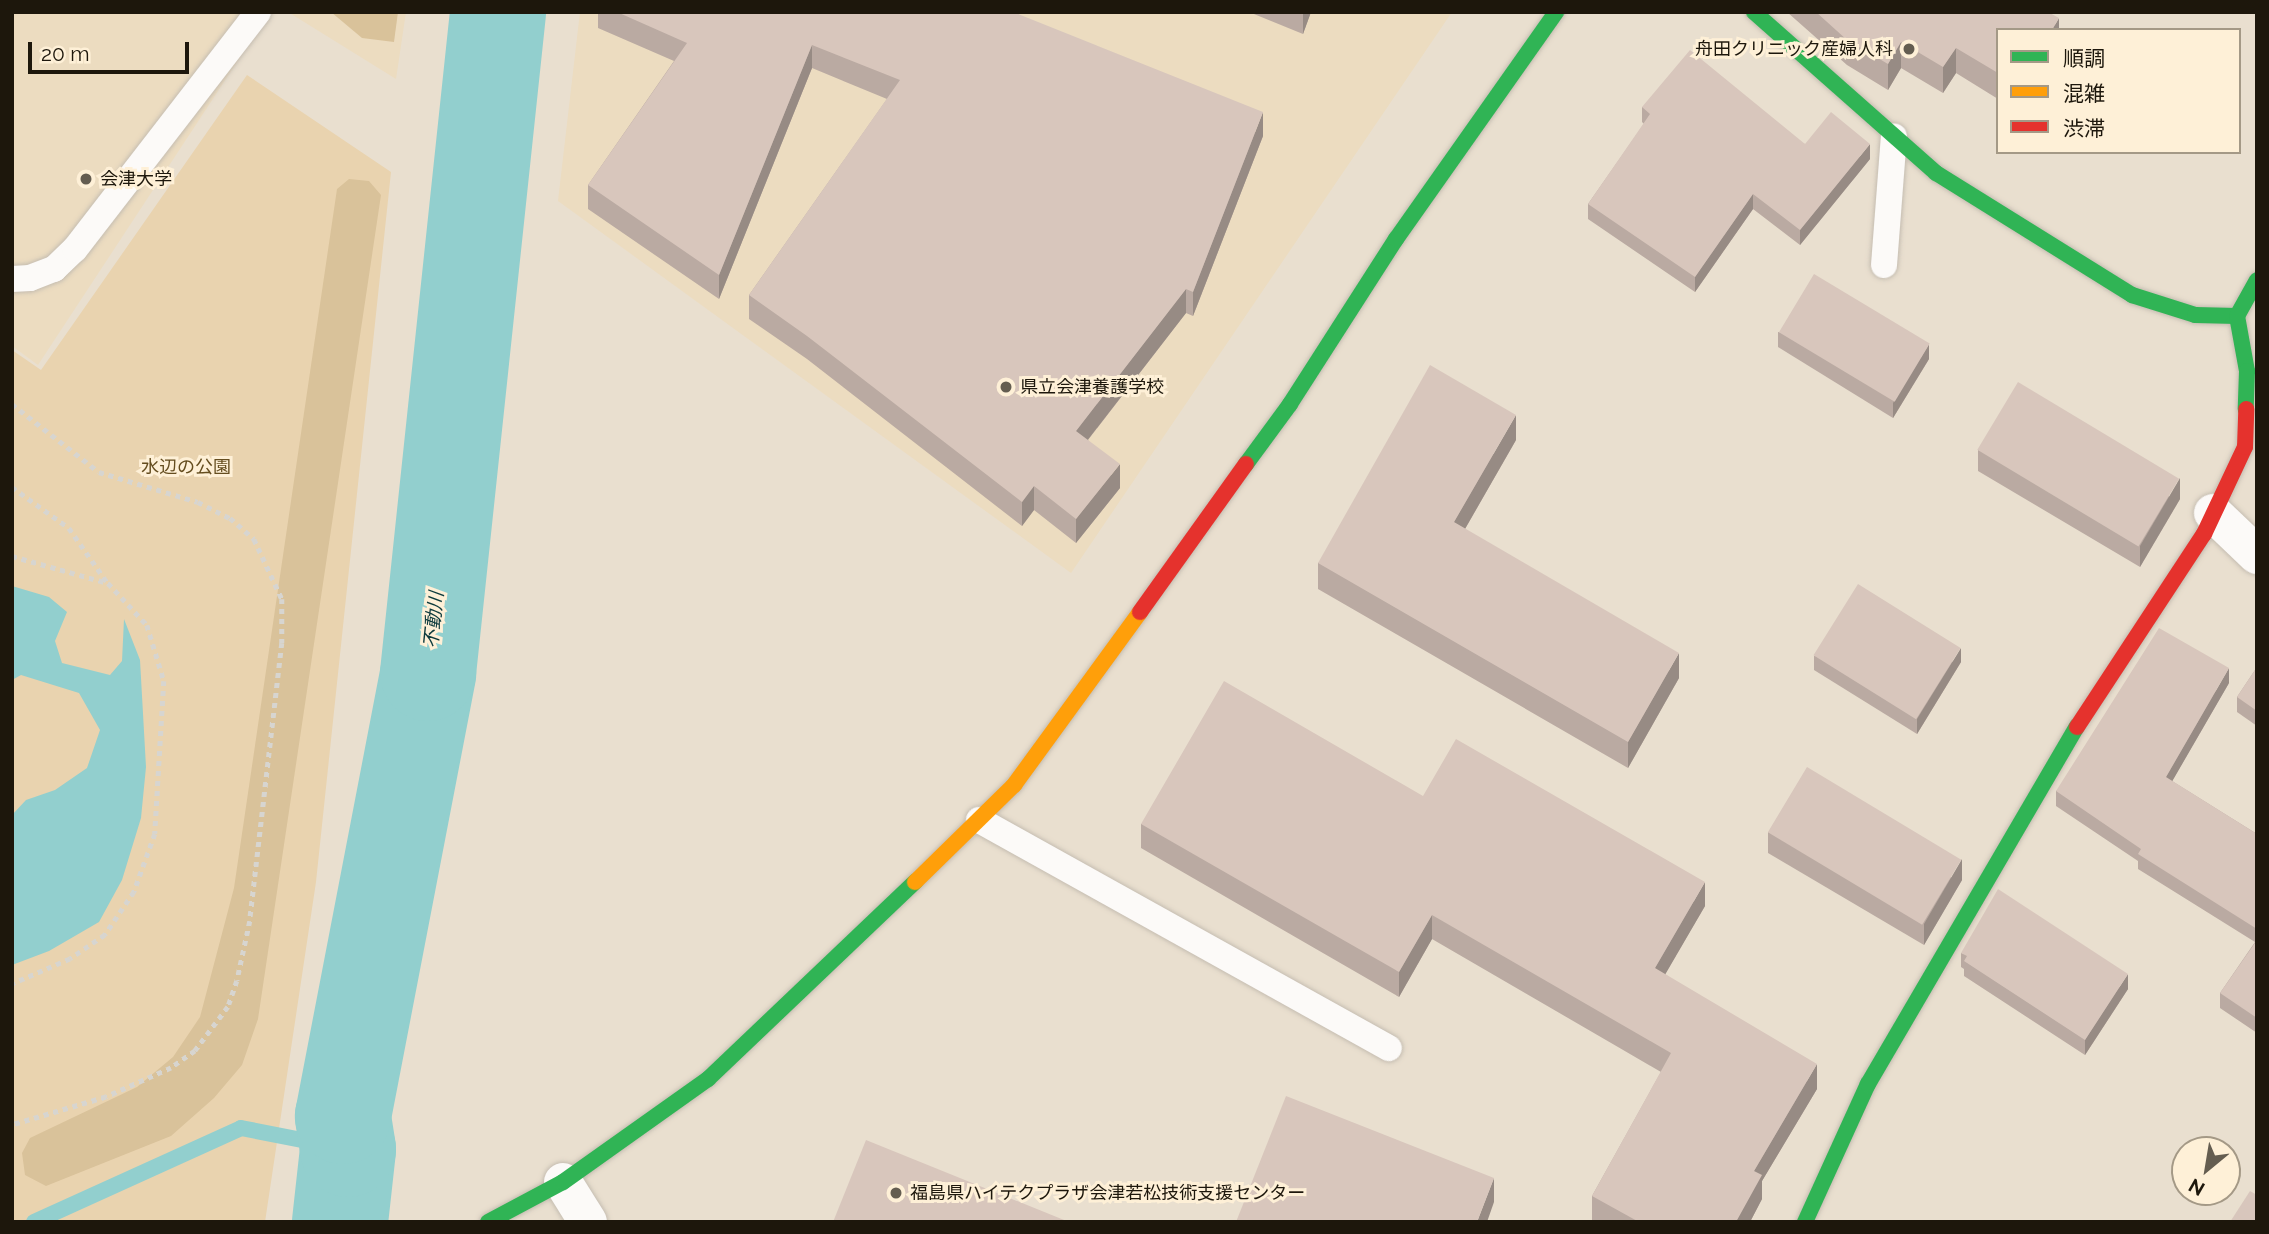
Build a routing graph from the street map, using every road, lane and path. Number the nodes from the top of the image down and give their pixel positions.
1 (258, 12) edge
2 (1556, 12) edge
3 (1754, 12) edge
4 (1894, 136) junction
5 (1884, 265) dead end
6 (12, 279) edge
7 (2257, 279) edge
8 (2237, 316) junction
9 (12, 404) edge
10 (12, 487) edge
11 (2213, 513) junction
12 (2257, 555) edge
13 (12, 556) edge
14 (108, 583) junction
15 (979, 820) junction
16 (12, 984) edge
17 (1389, 1048) dead end
18 (12, 1125) edge
19 (563, 1182) junction
20 (488, 1222) edge
21 (589, 1222) edge
22 (1805, 1222) edge

1 - 6 lane
2 - 15 street
3 - 4 street
4 - 5 lane
4 - 8 street
7 - 8 street
8 - 11 street
9 - 18 path
10 - 14 path
11 - 12 street
11 - 22 street
13 - 14 path
14 - 16 path
15 - 17 lane
15 - 19 street
19 - 20 street
19 - 21 street

